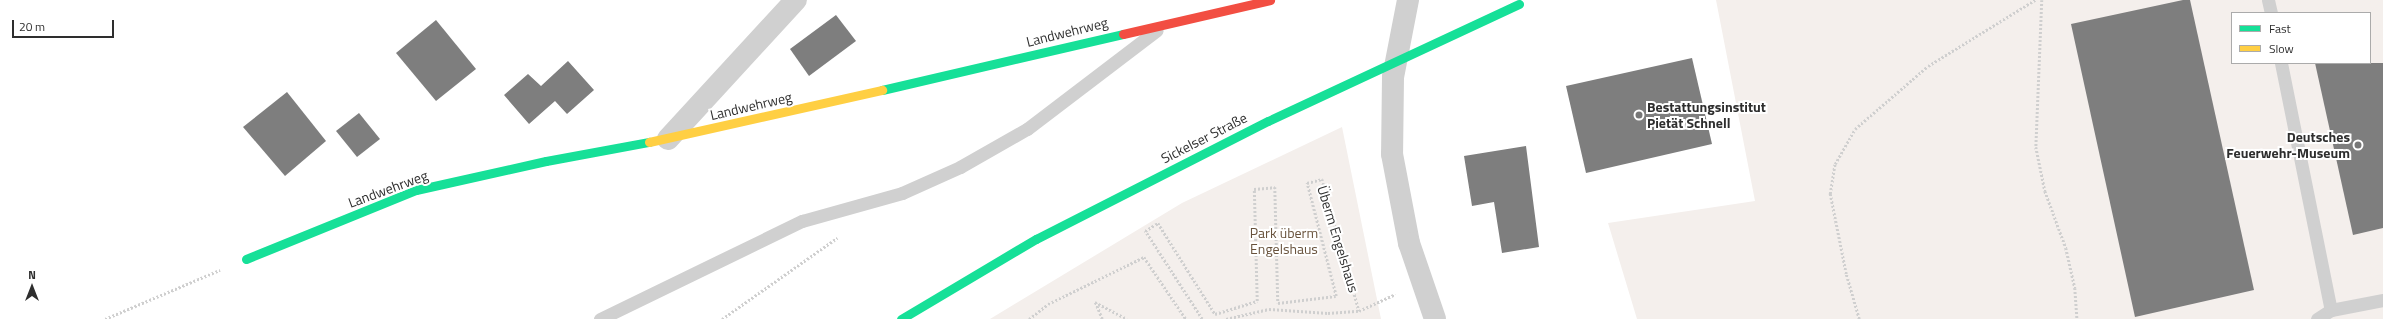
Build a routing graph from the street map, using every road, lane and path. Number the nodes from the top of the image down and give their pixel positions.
1 (796, 0) edge
2 (1270, 0) edge
3 (1408, 0) edge
4 (1528, 0) edge
5 (2035, 0) edge
6 (2042, 0) edge
7 (2268, 0) edge
8 (2271, 12) edge
9 (1168, 21) junction
10 (2281, 64) edge
11 (668, 139) junction
12 (844, 234) dead end
13 (246, 259) joint
14 (1424, 283) junction
15 (2383, 300) edge
16 (2331, 310) junction
17 (1359, 311) junction
18 (106, 319) edge
19 (600, 319) edge
20 (722, 319) edge
21 (901, 319) edge
22 (1029, 319) edge
23 (1102, 319) edge
24 (1127, 319) edge
25 (1186, 319) edge
26 (1202, 319) edge
27 (1226, 319) edge
28 (1435, 319) edge
29 (1859, 319) edge
30 (2077, 319) edge
31 (2317, 319) edge

1 - 11 street
2 - 9 street, Landwehrweg
3 - 14 street
4 - 21 street, Sickelser Straße, bridge
5 - 29 path
6 - 30 path
7 - 8 lane
9 - 11 street, Landwehrweg
9 - 19 lane
10 - 16 lane
11 - 13 street, Landwehrweg
12 - 20 path
13 - 18 path
14 - 17 path, Überm Engelshaus
14 - 28 street
15 - 16 lane
16 - 31 lane
17 - 26 path, Überm Engelshaus
17 - 27 path
22 - 25 path
23 - 24 path

